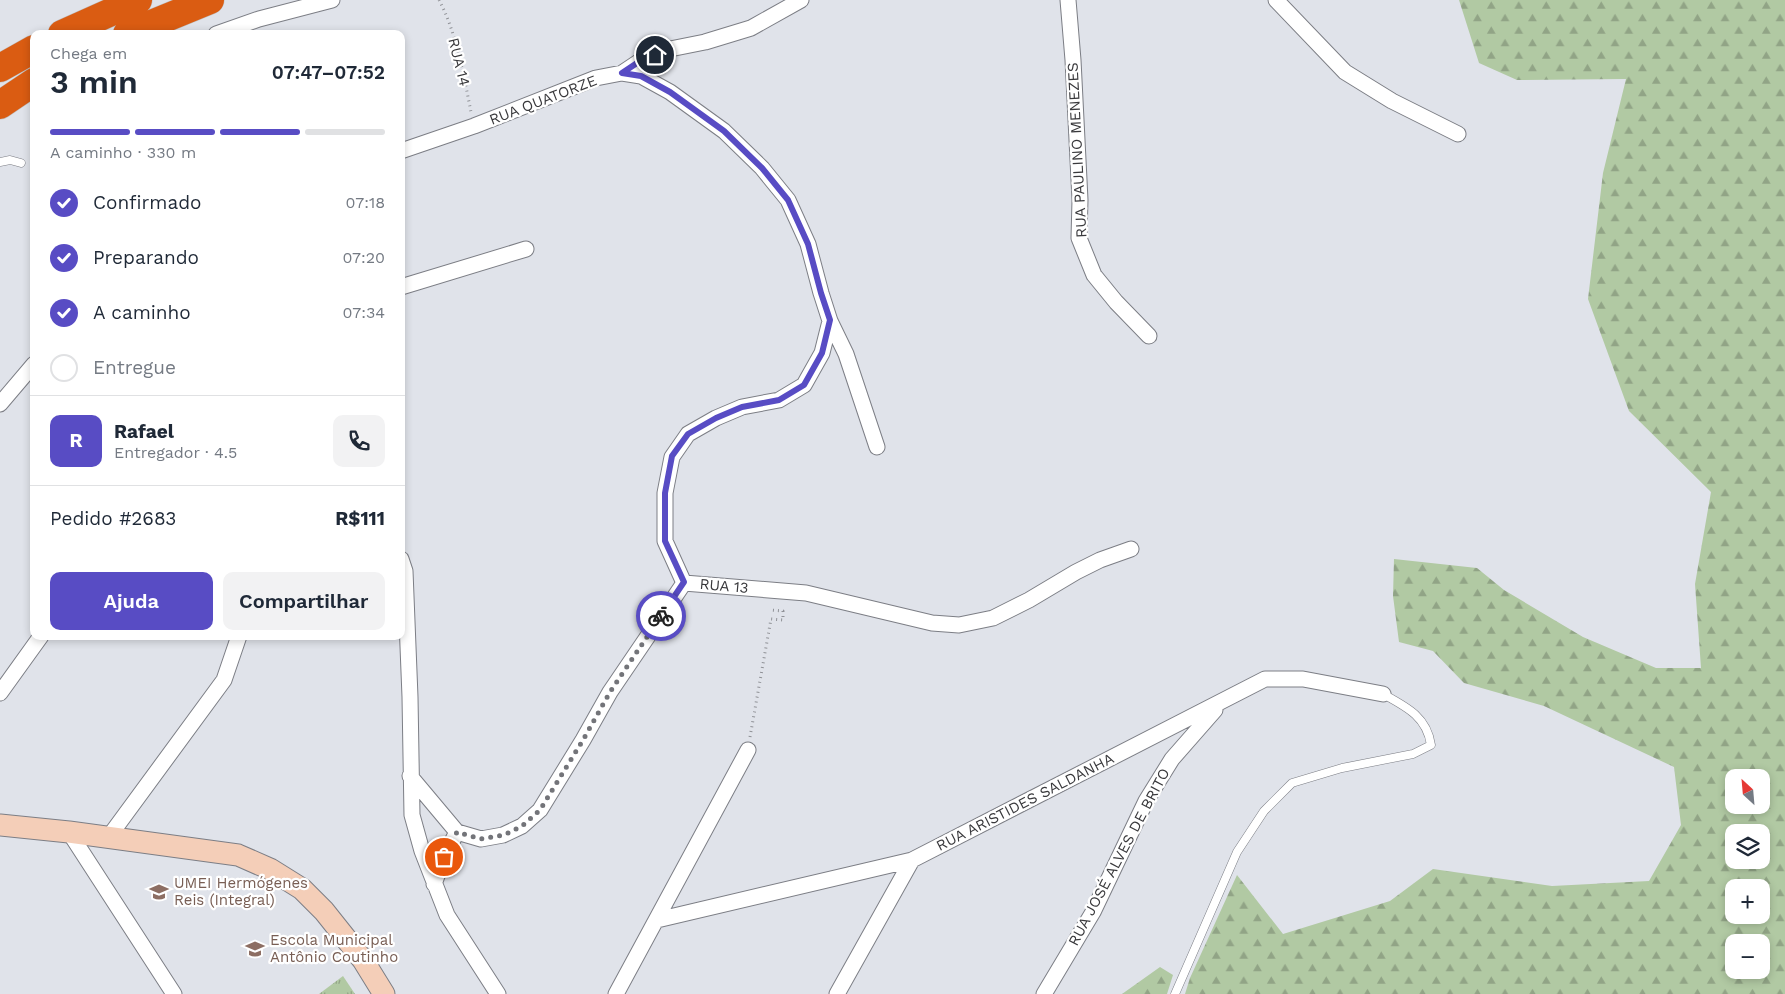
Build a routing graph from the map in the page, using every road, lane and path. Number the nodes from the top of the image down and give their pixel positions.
1 (138, 0) edge
2 (210, 0) edge
3 (332, 0) edge
4 (439, 0) edge
5 (801, 0) edge
6 (1068, 0) edge
7 (1276, 0) edge
8 (70, 30) edge
9 (137, 30) edge
10 (227, 30) edge
11 (30, 51) edge
12 (0, 68) edge
13 (622, 73) junction
14 (30, 85) edge
15 (0, 105) edge
16 (474, 126) junction
17 (1458, 134) dead end
18 (405, 150) edge
19 (0, 162) edge
20 (21, 163) dead end
21 (526, 249) dead end
22 (405, 286) edge
23 (830, 320) junction
24 (1149, 336) dead end
25 (30, 369) edge
26 (0, 404) edge
27 (877, 446) dead end
28 (1131, 549) dead end
29 (405, 572) edge
30 (684, 582) junction
31 (770, 610) dead end
32 (38, 640) edge
33 (238, 640) edge
34 (0, 693) edge
35 (1384, 694) joint
36 (1221, 703) junction
37 (748, 750) joint
38 (410, 776) junction
39 (0, 825) edge
40 (69, 832) junction
41 (457, 832) junction
42 (108, 838) junction
43 (912, 860) junction
44 (434, 884) junction
45 (657, 920) junction
46 (174, 994) edge
47 (384, 994) edge
48 (498, 994) edge
49 (616, 994) edge
50 (837, 994) edge
51 (1044, 994) edge
52 (1175, 994) edge

1 - 8 highway
2 - 9 highway
3 - 10 street
4 - 16 path, RUA 14
5 - 13 street
6 - 24 street, RUA PAULINO MENEZES
7 - 17 street
11 - 12 highway
13 - 16 street, RUA QUATORZE
13 - 23 street, RUA QUATORZE
14 - 15 highway
16 - 18 street, RUA QUATORZE
19 - 20 lane
21 - 22 street
23 - 27 street, RUA QUATORZE
23 - 30 street
25 - 26 street
28 - 30 street, RUA 13
29 - 38 street
30 - 41 street, RUA 13
31 - 37 path
32 - 34 street
33 - 42 street
35 - 36 street, RUA ARISTIDES SALDANHA
35 - 52 lane
36 - 43 street, RUA ARISTIDES SALDANHA
36 - 51 street, RUA JOSÉ ALVES DE BRITO
37 - 45 street
38 - 41 street
38 - 44 street
39 - 40 street
40 - 42 street
40 - 46 street
41 - 44 street
42 - 47 street
43 - 45 street, RUA ARISTIDES SALDANHA
43 - 50 street
44 - 48 street
45 - 49 street

